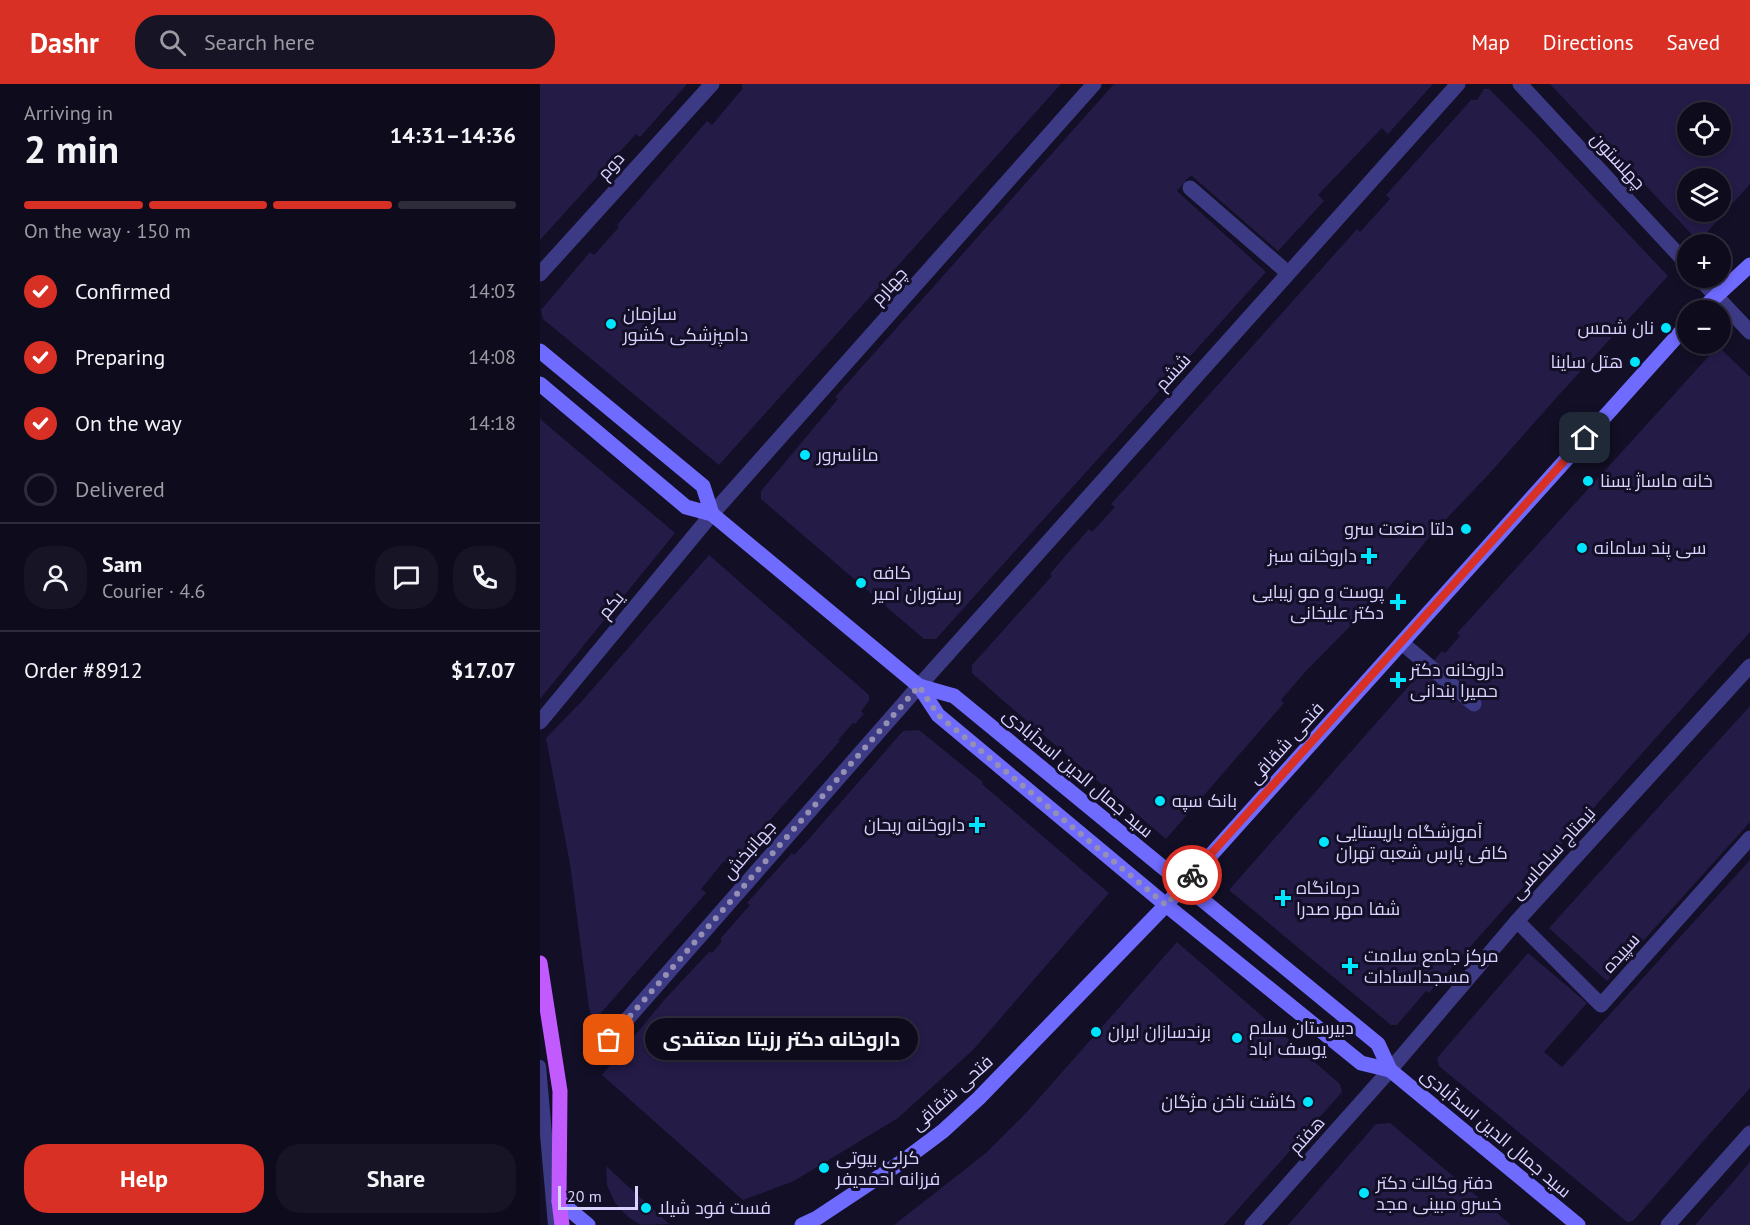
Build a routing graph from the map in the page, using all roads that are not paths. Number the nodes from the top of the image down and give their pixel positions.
1 (712, 84) edge
2 (1094, 84) edge
3 (1458, 84) edge
4 (1520, 84) edge
5 (1190, 188) dead end
6 (1677, 253) edge
7 (1750, 265) edge
8 (1288, 273) junction
9 (540, 274) edge
10 (1709, 288) edge
11 (1716, 295) junction
12 (1711, 300) edge
13 (1750, 332) edge
14 (1677, 336) edge
15 (540, 351) edge
16 (540, 384) edge
17 (712, 514) junction
18 (1402, 643) junction
19 (1750, 666) edge
20 (919, 686) junction
21 (1474, 704) dead end
22 (540, 722) edge
23 (1750, 838) edge
24 (1183, 886) junction
25 (1166, 905) junction
26 (1517, 921) junction
27 (540, 963) edge
28 (609, 1040) dead end
29 (540, 1066) edge
30 (1390, 1070) junction
31 (1750, 1133) edge
32 (559, 1201) junction
33 (554, 1225) edge
34 (562, 1225) edge
35 (588, 1225) edge
36 (802, 1225) edge
37 (1252, 1225) edge
38 (1578, 1225) edge
39 (1668, 1225) edge

1 - 9 street, دوم
2 - 17 street, چهارم
3 - 8 street, ششم
4 - 6 street, چهلستون
5 - 8 street
7 - 11 main road
8 - 20 street, ششم
10 - 11 street
11 - 12 main road
11 - 13 street
14 - 18 main road, فتحی شقاقی
15 - 17 main road
16 - 17 main road, سید جمال الدین اسدآبادی
17 - 20 main road, سید جمال الدین اسدآبادی
17 - 22 street, یکم
18 - 21 street
18 - 24 main road, فتحی شقاقی
19 - 26 street, نیمتاج سلماسی
20 - 24 main road, سید جمال الدین اسدآبادی
20 - 25 main road, سید جمال الدین اسدآبادی
20 - 28 street, جهانبخش
23 - 26 street, سپیده
24 - 25 main road, فتحی شقاقی
24 - 30 main road, سید جمال الدین اسدآبادی
25 - 30 main road, سید جمال الدین اسدآبادی
25 - 36 main road, فتحی شقاقی
26 - 30 street, نیمتاج سلماسی
27 - 32 main road
29 - 33 lane
30 - 37 street, هفتم
30 - 38 main road, سید جمال الدین اسدآبادی
31 - 39 street
32 - 34 main road
32 - 35 main road

